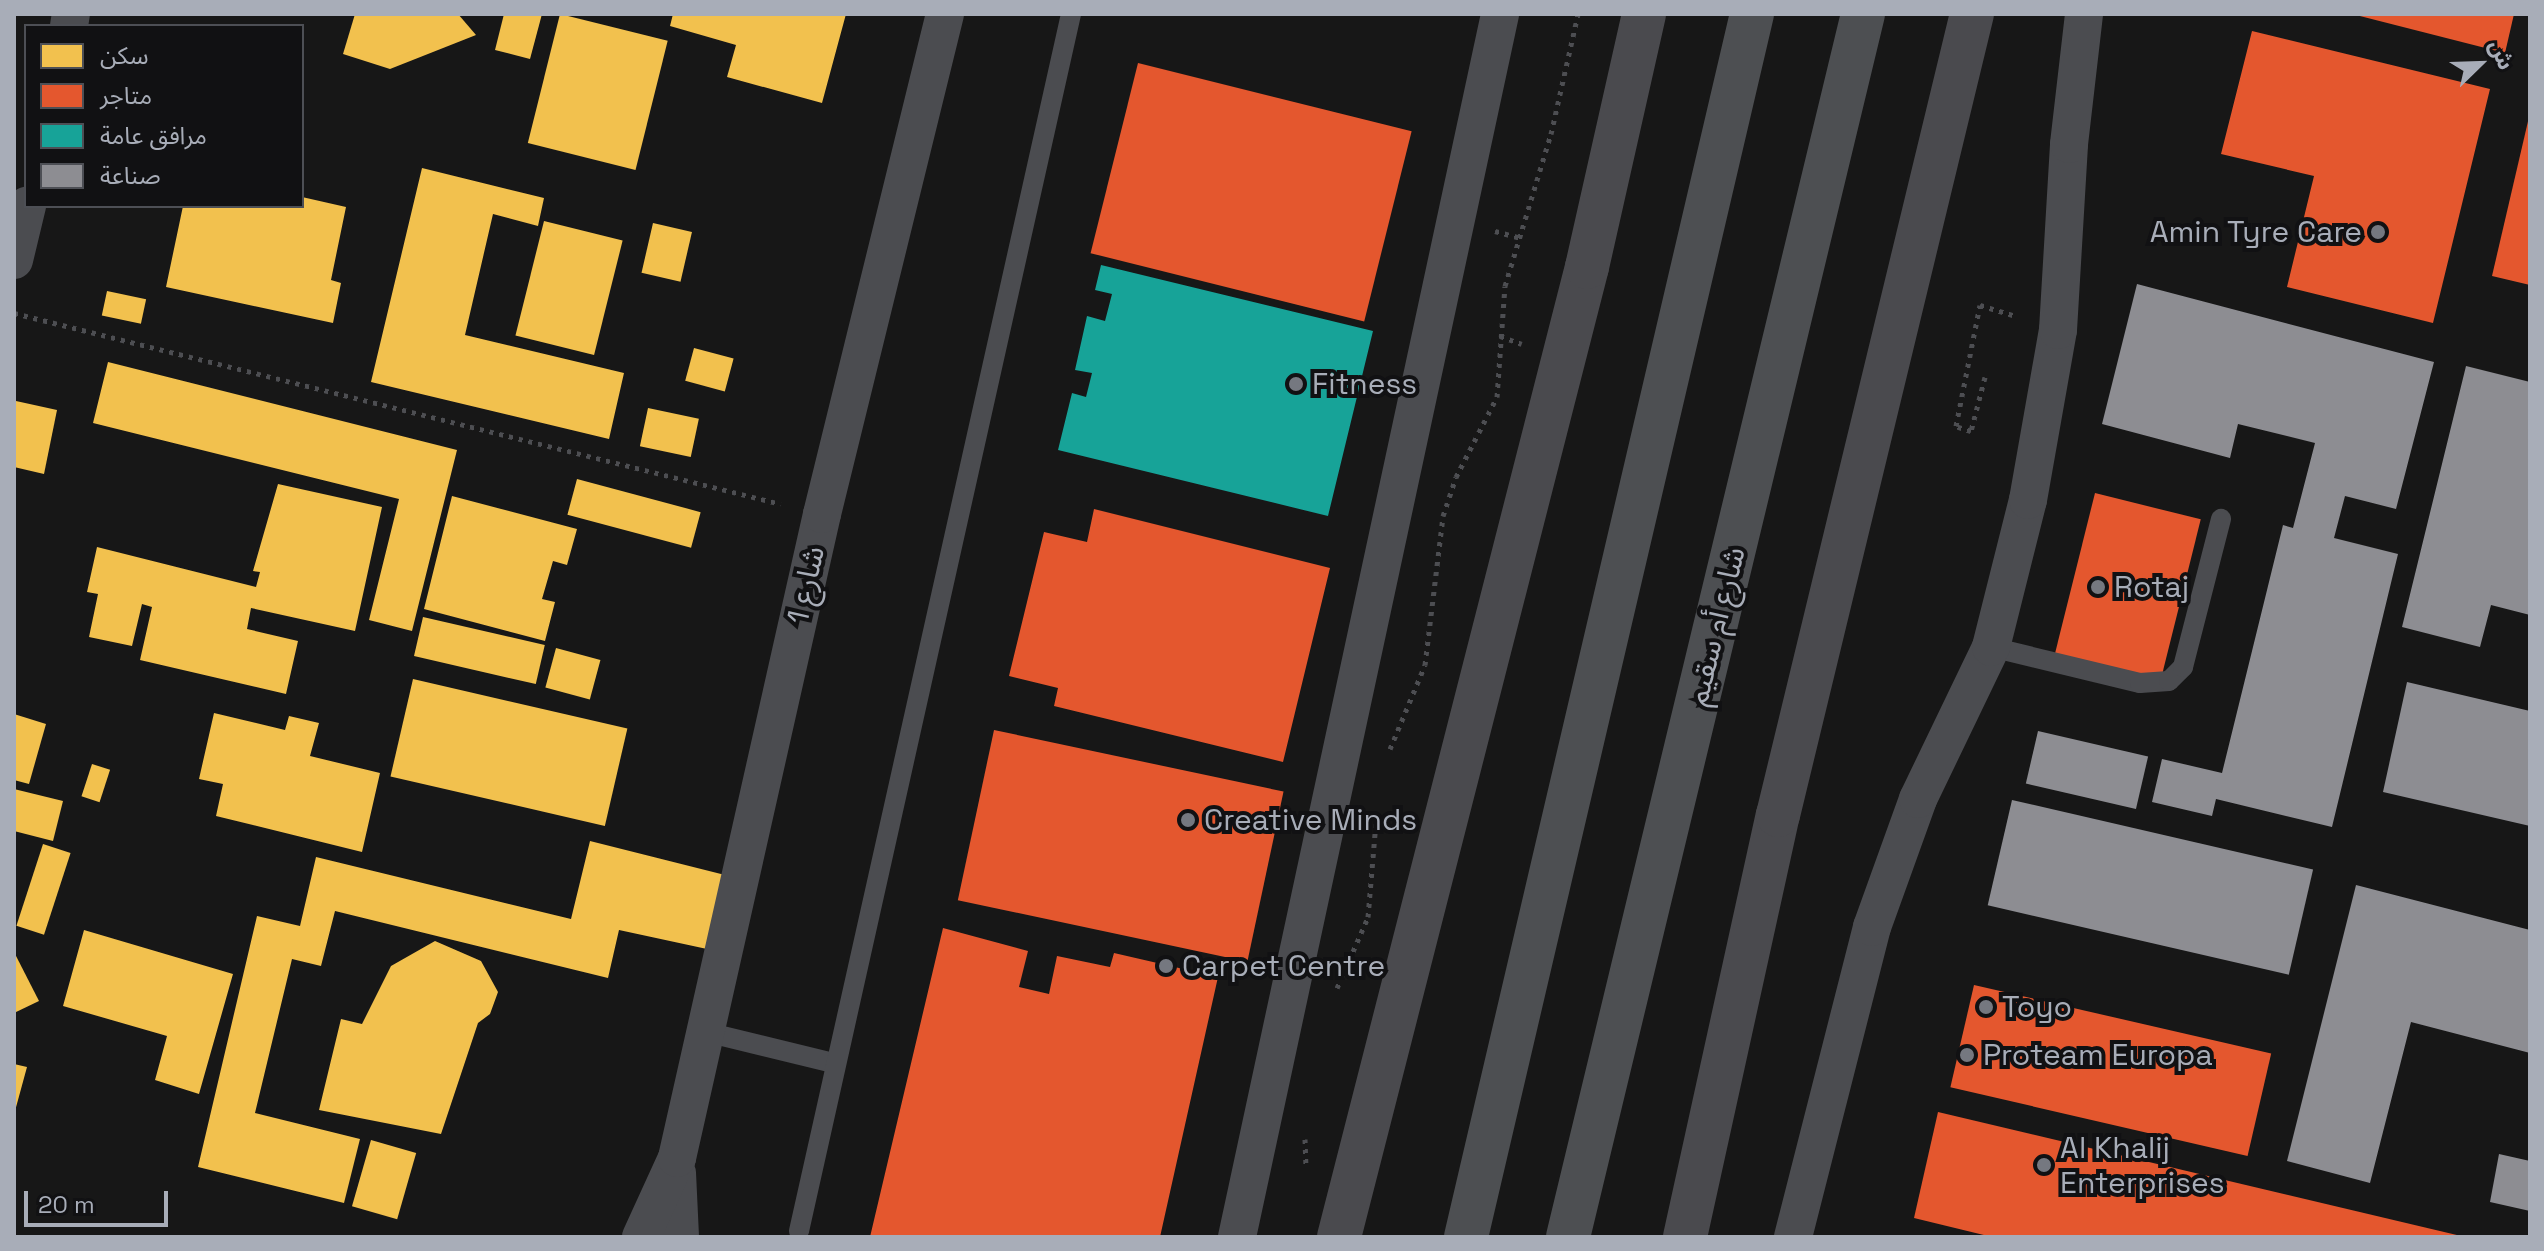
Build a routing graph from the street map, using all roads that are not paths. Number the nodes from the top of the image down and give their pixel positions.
1 (945, 14) edge
2 (1071, 14) edge
3 (1500, 14) edge
4 (1644, 14) edge
5 (1752, 14) edge
6 (1863, 14) edge
7 (1972, 14) edge
8 (2084, 14) edge
9 (27, 208) edge
10 (14, 260) edge
11 (2221, 519) dead end
12 (1991, 647) junction
13 (706, 1032) junction
14 (833, 1063) junction
15 (677, 1158) junction
16 (799, 1231) dead end
17 (641, 1237) edge
18 (680, 1237) edge
19 (1237, 1237) edge
20 (1339, 1237) edge
21 (1466, 1237) edge
22 (1568, 1237) edge
23 (1685, 1237) edge
24 (1793, 1237) edge

1 - 13 street, شارع 1
2 - 14 lane
3 - 19 street
4 - 20 main road
5 - 21 main road
6 - 22 main road, شارع أم سقيم
7 - 23 main road
8 - 12 street
9 - 10 street
11 - 12 lane
12 - 24 street
13 - 14 lane
13 - 15 street, شارع 1
14 - 16 lane
15 - 17 street, شارع 1
15 - 18 street, شارع 1

